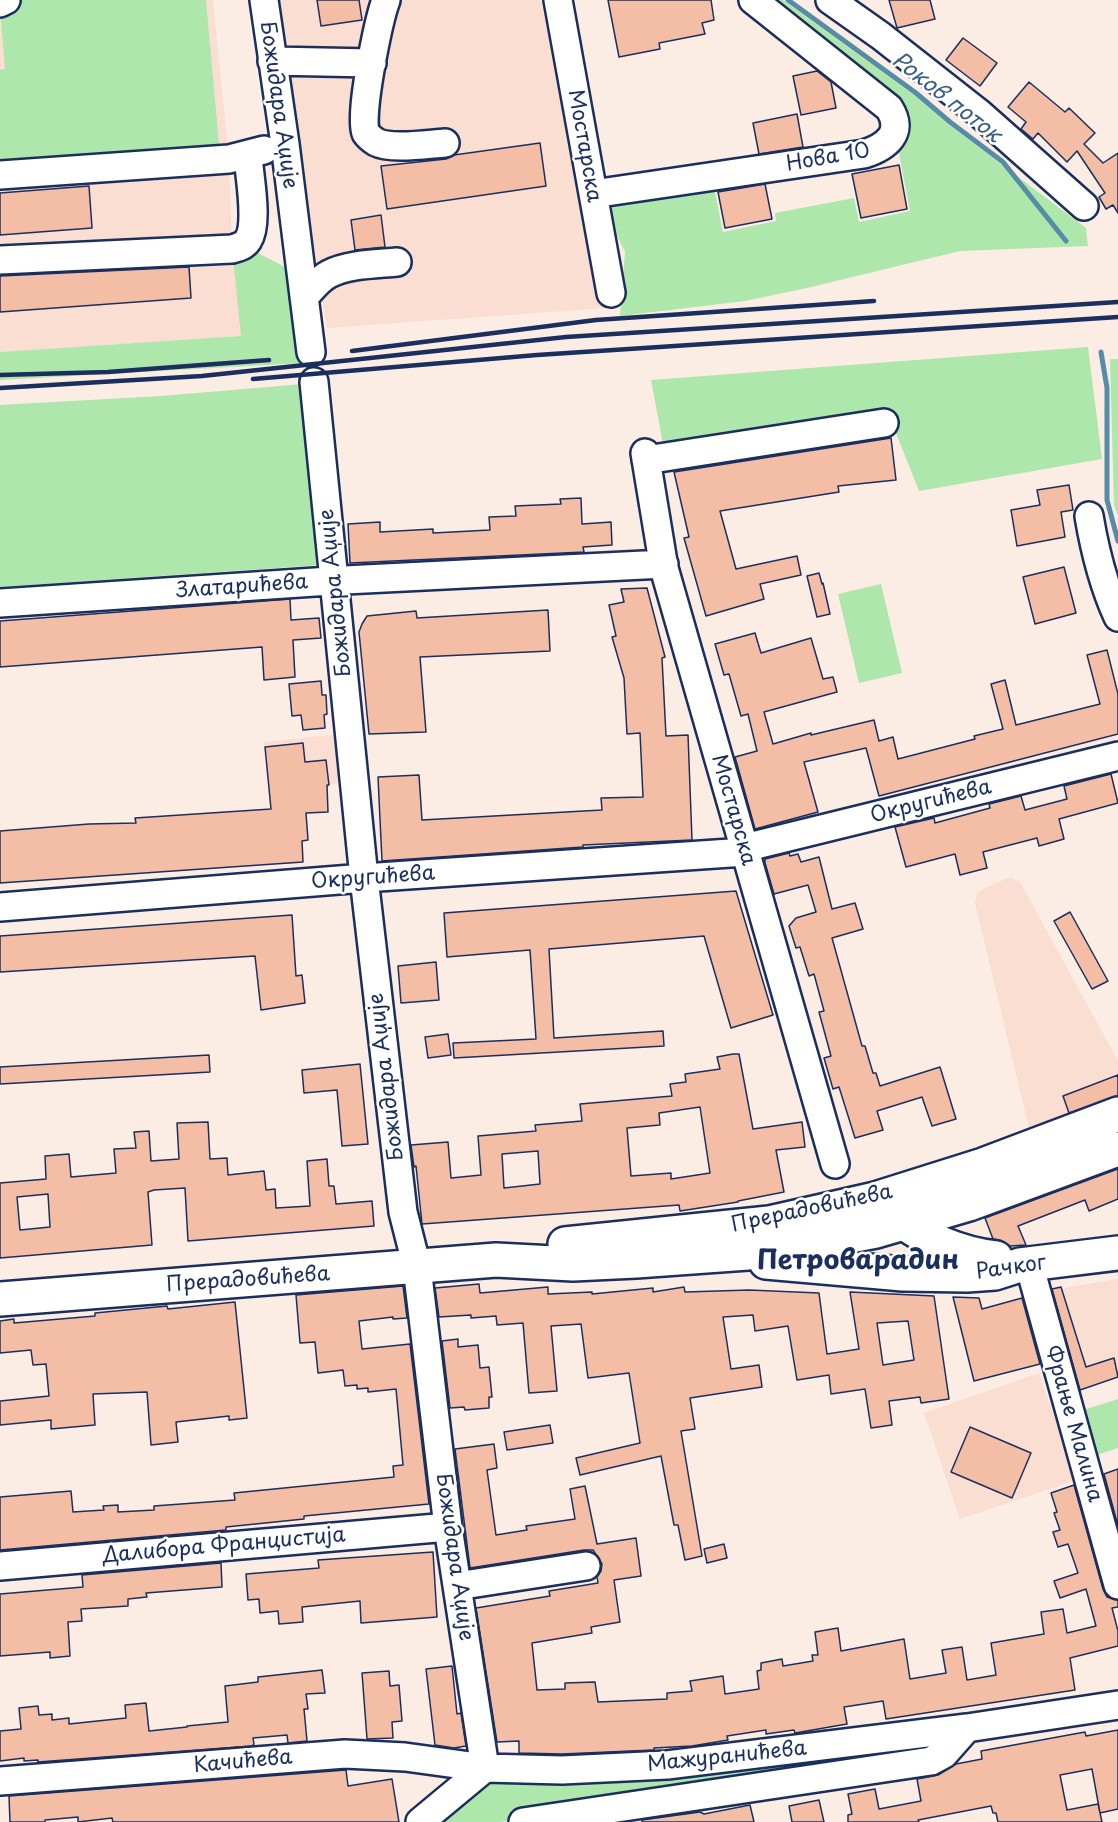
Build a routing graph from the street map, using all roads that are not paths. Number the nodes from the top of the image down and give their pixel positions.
1 (6, 0) edge
2 (264, 0) edge
3 (386, 0) edge
4 (558, 0) edge
5 (753, 0) edge
6 (830, 0) edge
7 (0, 3) edge
8 (272, 61) junction
9 (372, 63) junction
10 (290, 142) junction
11 (445, 143) dead end
12 (248, 155) junction
13 (0, 175) edge
14 (593, 195) junction
15 (1084, 206) dead end
16 (0, 260) edge
17 (397, 262) dead end
18 (611, 293) dead end
19 (304, 297) junction
20 (311, 352) dead end
21 (314, 382) dead end
22 (884, 423) dead end
23 (1089, 516) dead end
24 (664, 564) junction
25 (334, 580) junction
26 (0, 603) edge
27 (1118, 616) edge
28 (1118, 756) edge
29 (745, 850) junction
30 (364, 878) junction
31 (0, 907) edge
32 (1118, 1114) edge
33 (1118, 1149) edge
34 (835, 1164) dead end
35 (969, 1204) junction
36 (881, 1213) junction
37 (1118, 1253) edge
38 (729, 1254) junction
39 (496, 1260) junction
40 (1015, 1262) junction
41 (417, 1267) junction
42 (903, 1274) junction
43 (0, 1299) edge
44 (448, 1527) junction
45 (0, 1566) edge
46 (586, 1566) dead end
47 (1118, 1585) edge
48 (457, 1586) junction
49 (1118, 1705) edge
50 (968, 1728) junction
51 (485, 1768) junction
52 (0, 1781) edge
53 (420, 1822) edge
54 (523, 1822) edge

1 - 7 street
2 - 8 street, Божидара Аџије
3 - 9 street
4 - 14 street, Мостарска
5 - 14 street, Нова 10
6 - 15 street
8 - 9 street
8 - 10 street, Божидара Аџије
9 - 11 street
10 - 12 street
10 - 19 street, Божидара Аџије
12 - 13 street
12 - 16 street
14 - 18 street, Мостарска
17 - 19 street
19 - 20 street, Божидара Аџије
21 - 25 street, Божидара Аџије
22 - 24 street, Мостарска
23 - 27 street
24 - 25 street, Златарићева
24 - 29 street, Мостарска
25 - 26 street, Златарићева
25 - 30 street, Божидара Аџије
28 - 29 street, Округићева
29 - 30 street, Округићева
29 - 34 street, Мостарска
30 - 31 street, Округићева
30 - 41 street, Божидара Аџије
32 - 36 main road, Прерадовићева
33 - 35 main road, Прерадовићева
35 - 36 main road, Прерадовићева
35 - 40 main road
36 - 38 main road, Прерадовићева
36 - 39 main road, Прерадовићева
36 - 40 main road, Рачког
36 - 42 main road
37 - 40 main road, Рачког
38 - 39 main road, Прерадовићева
38 - 42 main road, Рачког
39 - 41 main road, Прерадовићева
40 - 42 main road, Рачког
40 - 47 street, Фрање Малина
41 - 43 main road, Прерадовићева
41 - 44 street, Божидара Аџије
44 - 45 street, Далибора Францистија
44 - 48 street, Божидара Аџије
46 - 48 street
48 - 51 street, Божидара Аџије
49 - 50 street, Мажуранићева
50 - 51 street, Мажуранићева
50 - 54 street, Мажуранићева
51 - 52 street, Качићева
51 - 53 street

